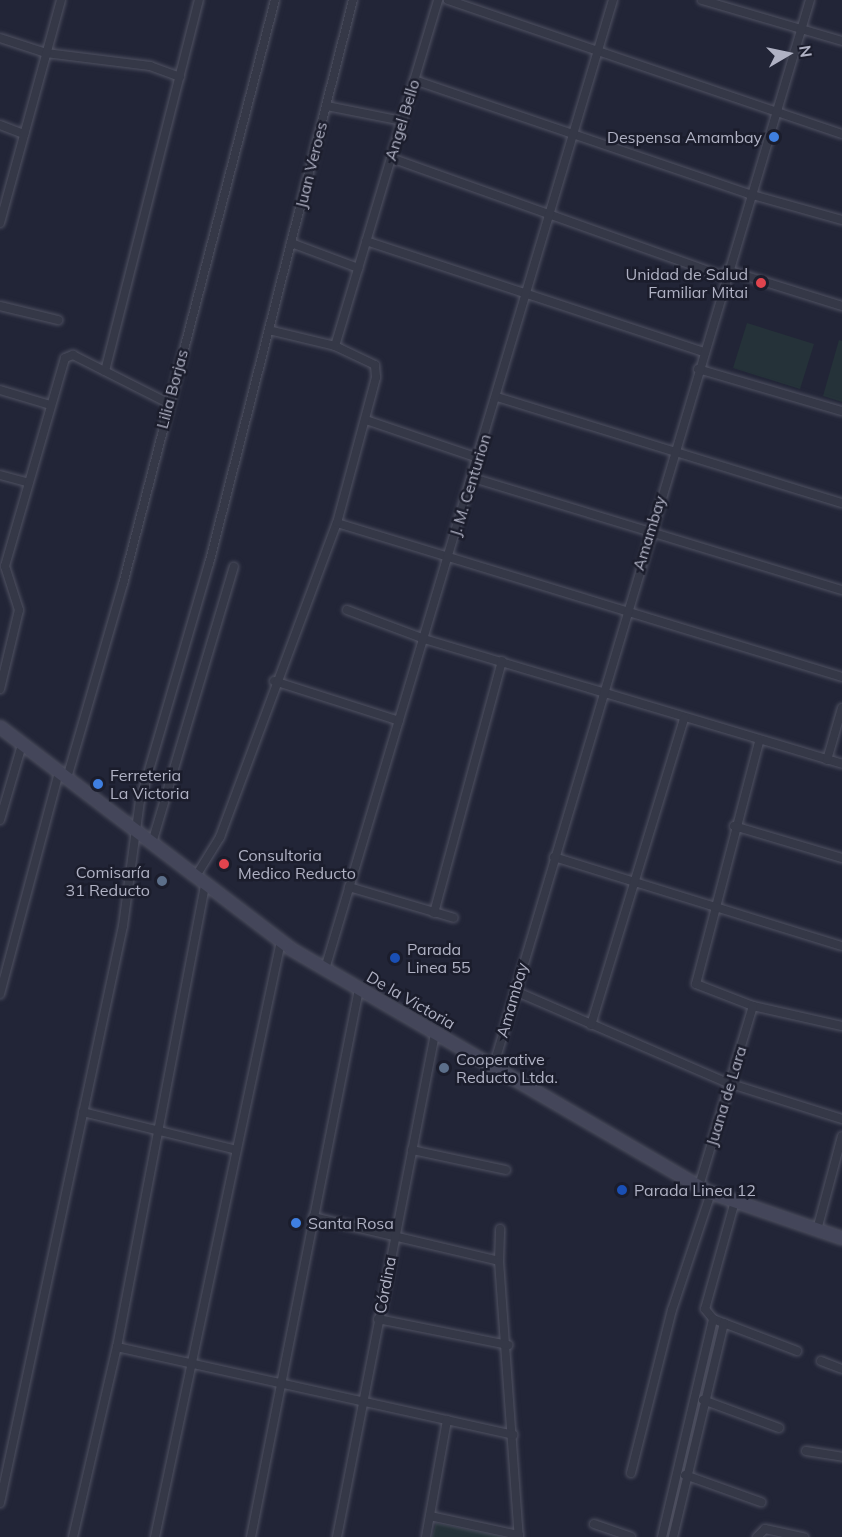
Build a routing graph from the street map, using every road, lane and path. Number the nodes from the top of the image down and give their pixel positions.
1 (61, 0) edge
2 (199, 0) edge
3 (275, 0) edge
4 (354, 0) edge
5 (438, 0) edge
6 (448, 0) edge
7 (613, 0) edge
8 (702, 0) edge
9 (810, 0) edge
10 (801, 29) junction
11 (0, 38) edge
12 (842, 41) edge
13 (46, 53) junction
14 (595, 54) junction
15 (180, 77) junction
16 (414, 80) junction
17 (327, 106) junction
18 (773, 115) junction
19 (402, 121) junction
20 (0, 125) edge
21 (572, 133) junction
22 (24, 134) junction
23 (842, 134) edge
24 (391, 158) junction
25 (749, 194) junction
26 (549, 215) junction
27 (1, 217) edge
28 (842, 219) edge
29 (366, 241) junction
30 (291, 243) junction
31 (358, 268) junction
32 (726, 274) junction
33 (528, 296) junction
34 (0, 306) edge
35 (842, 306) edge
36 (58, 320) dead end
37 (269, 330) junction
38 (335, 346) junction
39 (703, 352) junction
40 (698, 369) junction
41 (105, 371) junction
42 (0, 390) edge
43 (497, 397) junction
44 (168, 403) junction
45 (47, 404) junction
46 (842, 411) edge
47 (366, 420) junction
48 (674, 450) junction
49 (478, 458) junction
50 (0, 475) edge
51 (473, 478) junction
52 (27, 482) junction
53 (842, 503) edge
54 (337, 522) junction
55 (649, 532) junction
56 (447, 557) junction
57 (234, 567) dead end
58 (842, 590) edge
59 (347, 610) dead end
60 (625, 613) junction
61 (424, 639) junction
62 (502, 662) junction
63 (842, 677) edge
64 (274, 681) junction
65 (0, 689) edge
66 (601, 692) junction
67 (842, 708) edge
68 (684, 718) junction
69 (399, 722) junction
70 (0, 728) edge
71 (759, 742) junction
72 (22, 745) junction
73 (827, 760) junction
74 (842, 764) edge
75 (63, 775) junction
76 (0, 817) edge
77 (734, 826) junction
78 (134, 830) junction
79 (152, 843) junction
80 (554, 857) junction
81 (842, 858) edge
82 (201, 880) junction
83 (634, 883) junction
84 (349, 887) junction
85 (712, 907) junction
86 (434, 913) junction
87 (454, 918) dead end
88 (281, 941) junction
89 (842, 945) edge
90 (4, 957) edge
91 (325, 969) junction
92 (359, 989) junction
93 (515, 991) junction
94 (0, 994) edge
95 (753, 1006) junction
96 (591, 1025) junction
97 (842, 1026) edge
98 (435, 1034) junction
99 (493, 1068) junction
100 (728, 1083) junction
101 (83, 1112) junction
102 (842, 1119) edge
103 (156, 1131) junction
104 (842, 1136) edge
105 (233, 1149) junction
106 (412, 1150) junction
107 (506, 1170) dead end
108 (699, 1186) junction
109 (711, 1193) junction
110 (735, 1201) junction
111 (313, 1217) junction
112 (500, 1229) dead end
113 (817, 1230) junction
114 (394, 1238) junction
115 (842, 1238) edge
116 (499, 1261) junction
117 (378, 1319) junction
118 (712, 1319) junction
119 (724, 1323) junction
120 (508, 1345) junction
121 (117, 1347) junction
122 (797, 1351) dead end
123 (821, 1361) dead end
124 (191, 1364) junction
125 (842, 1369) edge
126 (279, 1387) junction
127 (695, 1397) junction
128 (706, 1401) junction
129 (361, 1405) junction
130 (447, 1420) junction
131 (779, 1428) dead end
132 (513, 1435) junction
133 (806, 1451) dead end
134 (842, 1457) edge
135 (678, 1472) junction
136 (631, 1473) dead end
137 (688, 1477) junction
138 (760, 1502) dead end
139 (0, 1503) edge
140 (430, 1516) junction
141 (594, 1524) dead end
142 (519, 1536) edge
143 (73, 1537) edge
144 (155, 1537) edge
145 (251, 1537) edge
146 (338, 1537) edge
147 (426, 1537) edge
148 (631, 1537) edge
149 (662, 1537) edge
150 (674, 1537) edge
151 (758, 1537) edge
152 (804, 1537) edge

1 - 13 street
2 - 15 street
3 - 44 street, Lilia Borjas
4 - 17 street, Juan Veroes
5 - 16 street, Angel Bello
6 - 14 street
7 - 14 street, J. M. Centurion
8 - 10 street
9 - 10 street, Amambay
10 - 12 street
10 - 18 street, Amambay
11 - 13 street
13 - 15 street
13 - 22 street
14 - 18 street
14 - 21 street, J. M. Centurion
15 - 41 street
16 - 19 street, Angel Bello
16 - 21 street
17 - 19 street
17 - 30 street, Juan Veroes
18 - 23 street
18 - 25 street, Amambay
19 - 24 street, Angel Bello
20 - 22 street
21 - 25 street
21 - 26 street, J. M. Centurion
22 - 27 street
24 - 26 street
24 - 29 street, Angel Bello
25 - 28 street
25 - 32 street, Amambay
26 - 32 street
26 - 33 street, J. M. Centurion
29 - 31 street, Angel Bello
29 - 33 street
30 - 31 street
30 - 37 street, Juan Veroes
31 - 38 street, Angel Bello
32 - 35 street
32 - 39 street, Amambay
33 - 39 street
33 - 43 street, J. M. Centurion
34 - 36 street
37 - 38 street
37 - 78 street, Juan Veroes
38 - 47 street
39 - 40 street, Amambay
40 - 46 street
40 - 48 street, Amambay
41 - 44 street
41 - 45 street
42 - 45 street
43 - 48 street
43 - 49 street, J. M. Centurion
44 - 75 street, Lilia Borjas
45 - 52 street
47 - 49 street
47 - 54 street
48 - 53 street
48 - 55 street, Amambay
49 - 51 street, J. M. Centurion
50 - 52 street
51 - 55 street
51 - 56 street, J. M. Centurion
52 - 65 street
54 - 56 street
54 - 64 street
55 - 58 street
55 - 60 street, Amambay
56 - 60 street
56 - 61 street, J. M. Centurion
57 - 79 street
59 - 61 street
60 - 63 street
60 - 66 street, Amambay
61 - 62 street
61 - 69 street, J. M. Centurion
62 - 66 street
62 - 86 street
64 - 69 street
64 - 82 street
66 - 68 street
66 - 80 street, Amambay
67 - 73 street
68 - 71 street
68 - 83 street
69 - 84 street, J. M. Centurion
70 - 72 main road, De la Victoria
71 - 73 street
71 - 77 street
72 - 75 main road, De la Victoria
72 - 76 street
73 - 74 street
75 - 78 main road, De la Victoria
75 - 90 street, Lilia Borjas
77 - 81 street
77 - 85 street
78 - 79 main road, De la Victoria
78 - 101 street, Juan Veroes
79 - 82 main road, De la Victoria
80 - 83 street
80 - 93 street, Amambay
82 - 88 main road, De la Victoria
82 - 103 street
83 - 85 street
83 - 96 street
84 - 86 street
84 - 91 street, J. M. Centurion
85 - 89 street
85 - 95 street
86 - 87 street
88 - 91 main road, De la Victoria
88 - 105 street
90 - 94 street, Lilia Borjas
91 - 92 main road, De la Victoria
92 - 98 main road, De la Victoria
92 - 111 street
93 - 96 street
93 - 99 street, Amambay
95 - 97 street
95 - 100 street, Juana de Lara
96 - 100 street
98 - 99 main road, De la Victoria
98 - 106 street, Córdina
99 - 108 main road, De la Victoria
100 - 102 street
100 - 108 street, Juana de Lara
101 - 103 street
101 - 139 street, Juan Veroes
103 - 105 street
103 - 121 street
104 - 113 street
105 - 124 street
106 - 107 street
106 - 114 street, Córdina
108 - 109 main road, De la Victoria
109 - 110 main road, De la Victoria
109 - 136 street
110 - 113 main road, De la Victoria
110 - 118 street
111 - 114 street
111 - 126 street
112 - 116 street
113 - 115 main road, De la Victoria
114 - 116 street
114 - 117 street, Córdina
116 - 120 street
117 - 120 street
117 - 129 street, Córdina
118 - 119 street
118 - 127 street
119 - 122 street
119 - 128 street
120 - 132 street
121 - 124 street
121 - 143 street
123 - 125 street
124 - 126 street
124 - 144 street
126 - 129 street
126 - 145 street
127 - 128 street
127 - 135 street
128 - 131 street
128 - 137 street
129 - 130 street
129 - 146 street, Córdina
130 - 132 street
130 - 140 street
132 - 142 street
133 - 134 street
135 - 137 street
135 - 149 street
137 - 138 street
137 - 150 street
140 - 142 street
140 - 147 street
141 - 148 street
151 - 152 street

